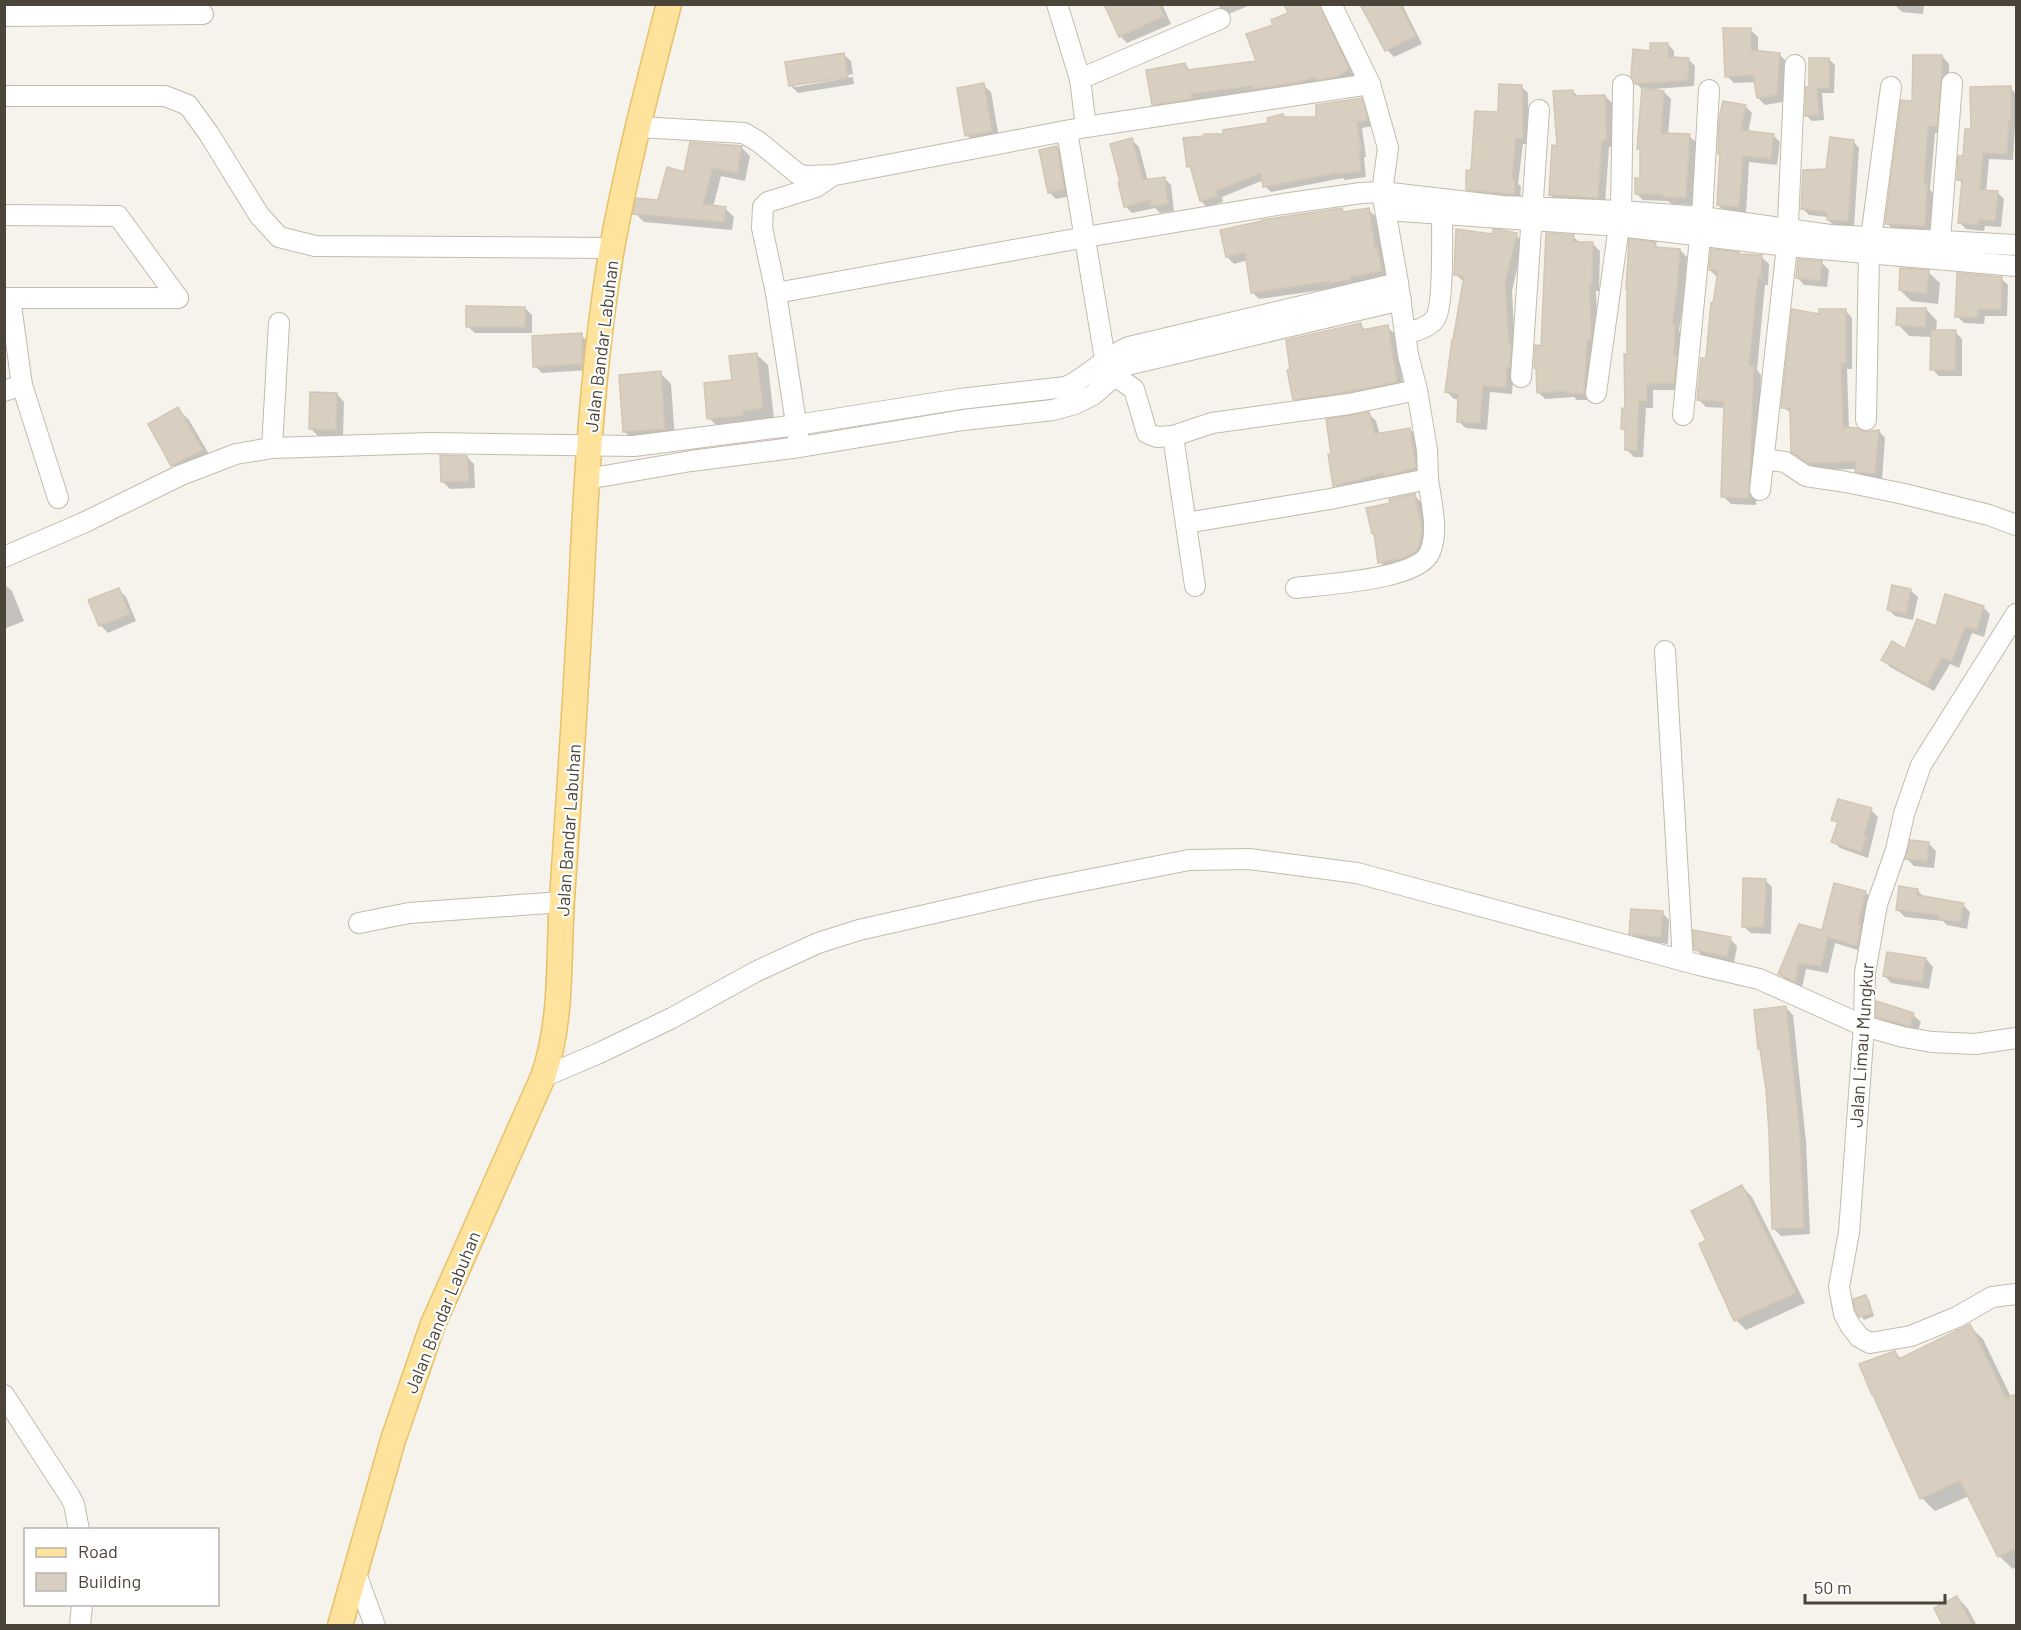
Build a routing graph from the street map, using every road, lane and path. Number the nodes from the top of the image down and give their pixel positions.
1 (669, 4) edge
2 (1057, 4) edge
3 (1330, 4) edge
4 (203, 14) dead end
5 (4, 16) edge
6 (1220, 19) dead end
7 (1795, 65) dead end
8 (1080, 79) junction
9 (1952, 83) dead end
10 (1370, 84) junction
11 (1623, 85) dead end
12 (1891, 87) dead end
13 (1709, 90) dead end
14 (4, 96) edge
15 (1539, 110) dead end
16 (638, 127) junction
17 (1086, 127) junction
18 (1066, 131) junction
19 (835, 175) junction
20 (1384, 201) junction
21 (1442, 214) junction
22 (1531, 214) junction
23 (4, 215) edge
24 (1620, 218) junction
25 (1701, 226) junction
26 (1086, 237) junction
27 (1786, 238) junction
28 (1871, 245) junction
29 (2016, 245) edge
30 (612, 248) junction
31 (1939, 250) junction
32 (2016, 266) edge
33 (1399, 292) junction
34 (776, 293) junction
35 (7, 298) edge
36 (279, 323) dead end
37 (1405, 333) junction
38 (1109, 367) junction
39 (1521, 377) dead end
40 (13, 388) edge
41 (1417, 390) junction
42 (1596, 393) dead end
43 (1683, 415) dead end
44 (1866, 420) dead end
45 (796, 425) junction
46 (1173, 436) junction
47 (689, 439) junction
48 (589, 446) junction
49 (800, 447) junction
50 (272, 448) junction
51 (1764, 459) junction
52 (691, 461) junction
53 (587, 479) junction
54 (1428, 479) junction
55 (1760, 490) dead end
56 (58, 498) dead end
57 (1186, 523) junction
58 (2016, 525) edge
59 (4, 557) edge
60 (1195, 586) dead end
61 (1296, 588) dead end
62 (2016, 614) edge
63 (1665, 651) dead end
64 (562, 902) junction
65 (359, 923) dead end
66 (1683, 961) junction
67 (1864, 1026) junction
68 (2016, 1038) edge
69 (543, 1077) junction
70 (2016, 1294) edge
71 (4, 1395) edge
72 (79, 1528) edge
73 (355, 1571) junction
74 (82, 1606) edge
75 (80, 1626) edge
76 (340, 1626) edge
77 (375, 1626) edge

1 - 16 main road, Jalan Bandar Labuhan
2 - 8 street
3 - 10 street
4 - 5 street
6 - 8 street
7 - 27 street
8 - 17 street
9 - 31 street
10 - 17 street
10 - 20 street
11 - 24 street
12 - 28 street
13 - 25 street
14 - 30 street
15 - 22 street
16 - 19 street
16 - 30 main road, Jalan Bandar Labuhan
17 - 18 street
18 - 19 street
18 - 26 street
19 - 34 street
20 - 21 street
20 - 22 street
20 - 26 street
20 - 33 street
21 - 22 street
21 - 37 street
22 - 24 street
22 - 39 street
23 - 35 street
24 - 25 street
24 - 42 street
25 - 27 street
25 - 43 street
26 - 34 street
26 - 38 street
27 - 28 street
27 - 51 street
28 - 31 street
28 - 44 street
29 - 31 street
30 - 48 main road, Jalan Bandar Labuhan
31 - 32 street
33 - 37 street
33 - 38 street
34 - 45 street
35 - 40 street
36 - 50 street
37 - 41 street
38 - 45 street
38 - 46 street
38 - 49 street
40 - 56 street
41 - 46 street
41 - 54 street
45 - 47 street
45 - 49 street
46 - 57 street
47 - 48 street
47 - 52 street
48 - 50 street
48 - 53 main road, Jalan Bandar Labuhan
49 - 52 street
50 - 59 street
51 - 55 street
51 - 58 street
52 - 53 street
53 - 64 main road, Jalan Bandar Labuhan
54 - 57 street
54 - 61 street
57 - 60 street
62 - 67 street, Jalan Limau Mungkur
63 - 66 street
64 - 65 street
64 - 69 main road, Jalan Bandar Labuhan
66 - 67 street
66 - 69 street
67 - 68 street
67 - 70 street, Jalan Limau Mungkur
69 - 73 main road, Jalan Bandar Labuhan
71 - 72 street
73 - 76 main road, Jalan Bandar Labuhan
73 - 77 street
74 - 75 street

